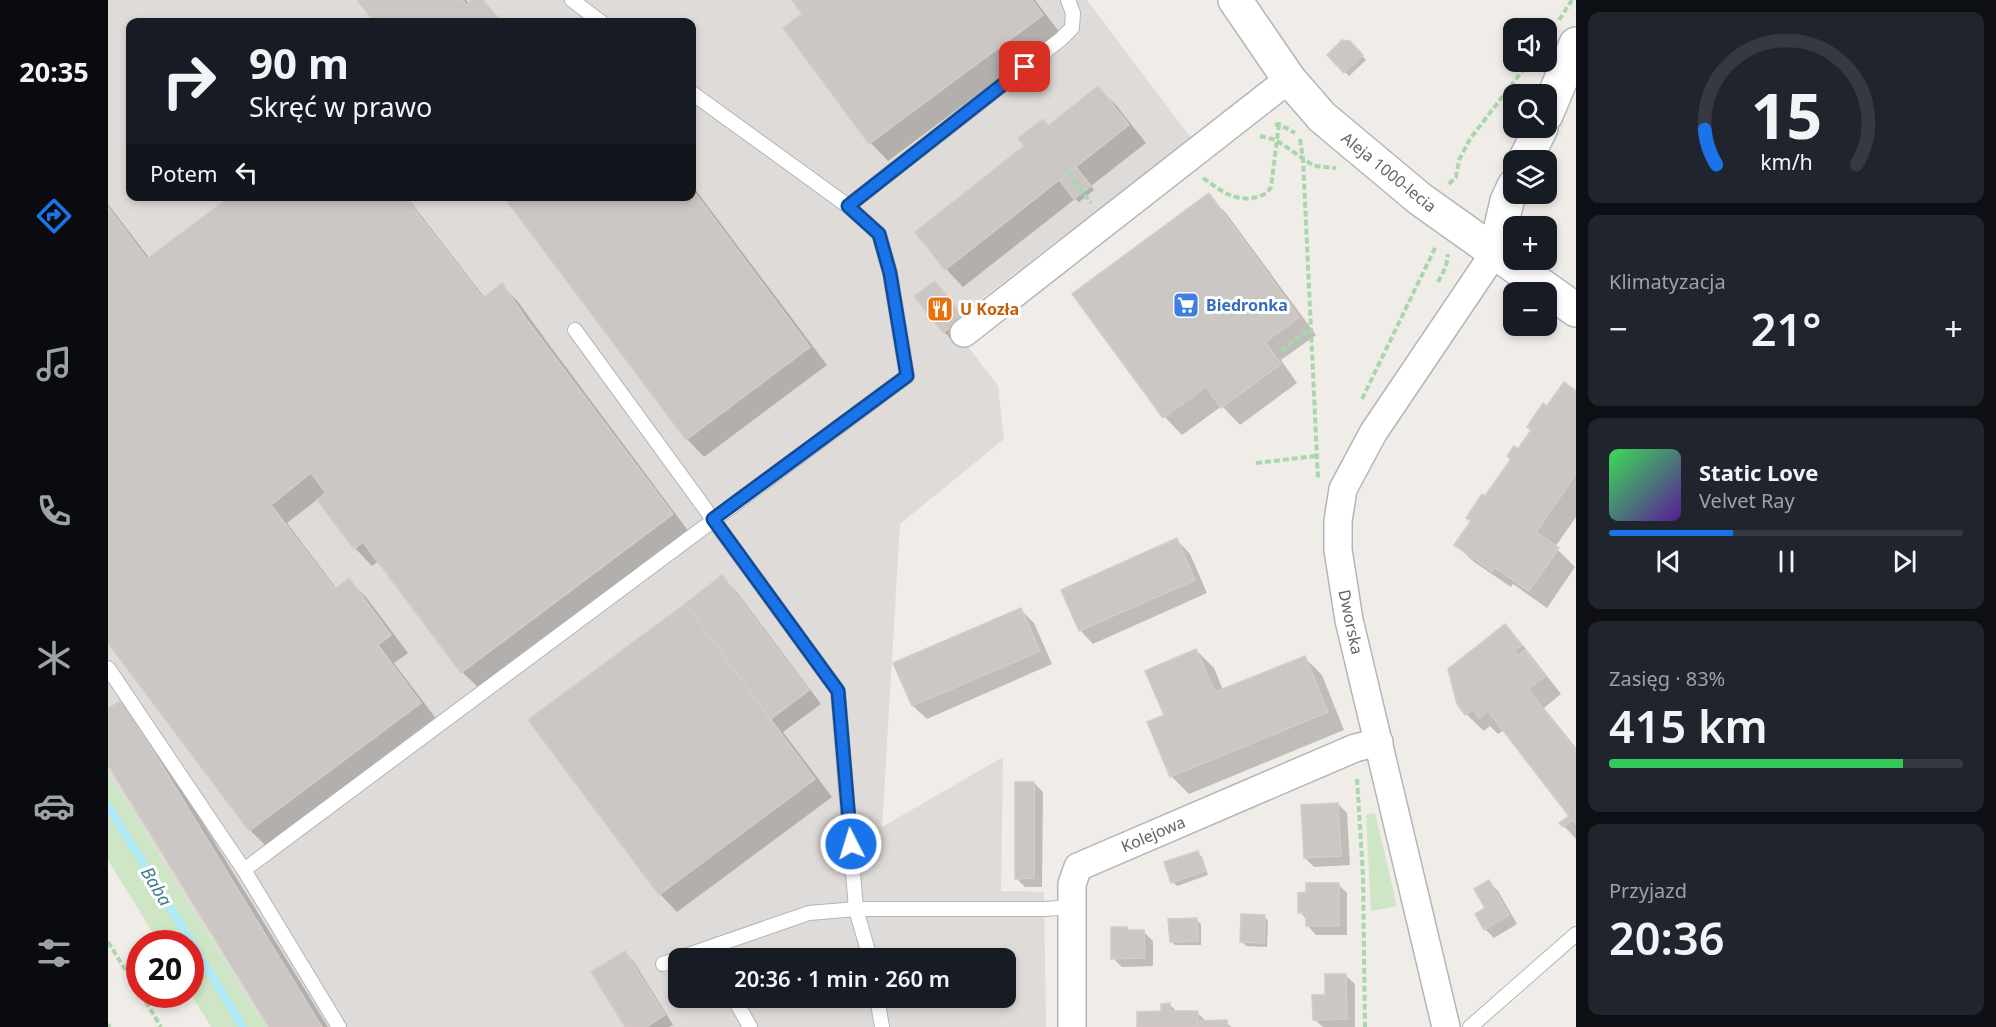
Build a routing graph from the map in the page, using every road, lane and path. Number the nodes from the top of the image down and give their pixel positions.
1 (572, 0) edge
2 (1068, 0) edge
3 (1234, 0) edge
4 (596, 18) edge
5 (1576, 44) edge
6 (1521, 72) edge
7 (1288, 79) junction
8 (1557, 89) edge
9 (696, 96) edge
10 (1279, 124) junction
11 (1272, 126) dead end
12 (1259, 132) dead end
13 (1276, 140) junction
14 (1303, 159) junction
15 (1331, 160) dead end
16 (1068, 173) dead end
17 (1198, 174) dead end
18 (1456, 177) dead end
19 (1506, 204) edge
20 (848, 206) junction
21 (1093, 206) dead end
22 (1438, 242) dead end
23 (1495, 252) junction
24 (1438, 282) dead end
25 (1576, 310) edge
26 (575, 330) dead end
27 (1310, 330) junction
28 (964, 333) dead end
29 (1281, 351) dead end
30 (1316, 456) junction
31 (1256, 463) dead end
32 (1318, 487) dead end
33 (713, 519) junction
34 (108, 668) edge
35 (1379, 742) junction
36 (1357, 774) dead end
37 (244, 870) junction
38 (1072, 907) junction
39 (856, 909) junction
40 (1576, 934) edge
41 (108, 942) edge
42 (724, 948) edge
43 (867, 948) edge
44 (668, 962) edge
45 (663, 964) dead end
46 (126, 971) edge
47 (149, 1008) edge
48 (740, 1008) edge
49 (879, 1008) edge
50 (161, 1027) edge
51 (339, 1027) edge
52 (750, 1027) edge
53 (882, 1027) edge
54 (1072, 1027) edge
55 (1365, 1027) edge
56 (1446, 1027) edge
57 (1470, 1027) edge

1 - 4 lane
2 - 20 lane
3 - 7 street, Aleja 1000-lecia
5 - 8 street
6 - 18 path
7 - 23 street, Aleja 1000-lecia
7 - 28 street
9 - 20 lane
10 - 11 path
10 - 13 path
10 - 14 path
12 - 13 path
13 - 14 path
13 - 17 path
14 - 15 path
14 - 27 path
16 - 21 path
19 - 23 street
20 - 33 lane
22 - 24 path
23 - 25 street, Aleja 1000-lecia
23 - 35 street, Dworska
26 - 33 lane
27 - 29 path
27 - 30 path
30 - 31 path
30 - 32 path
33 - 37 lane
33 - 39 lane
34 - 37 lane
35 - 38 street, Kolejowa
35 - 56 street, Dworska
36 - 55 path
37 - 51 lane
38 - 39 lane
38 - 54 street, Kolejowa
39 - 42 lane
39 - 43 lane
40 - 57 lane
41 - 46 path
44 - 45 lane
47 - 50 path
48 - 52 lane
49 - 53 lane

